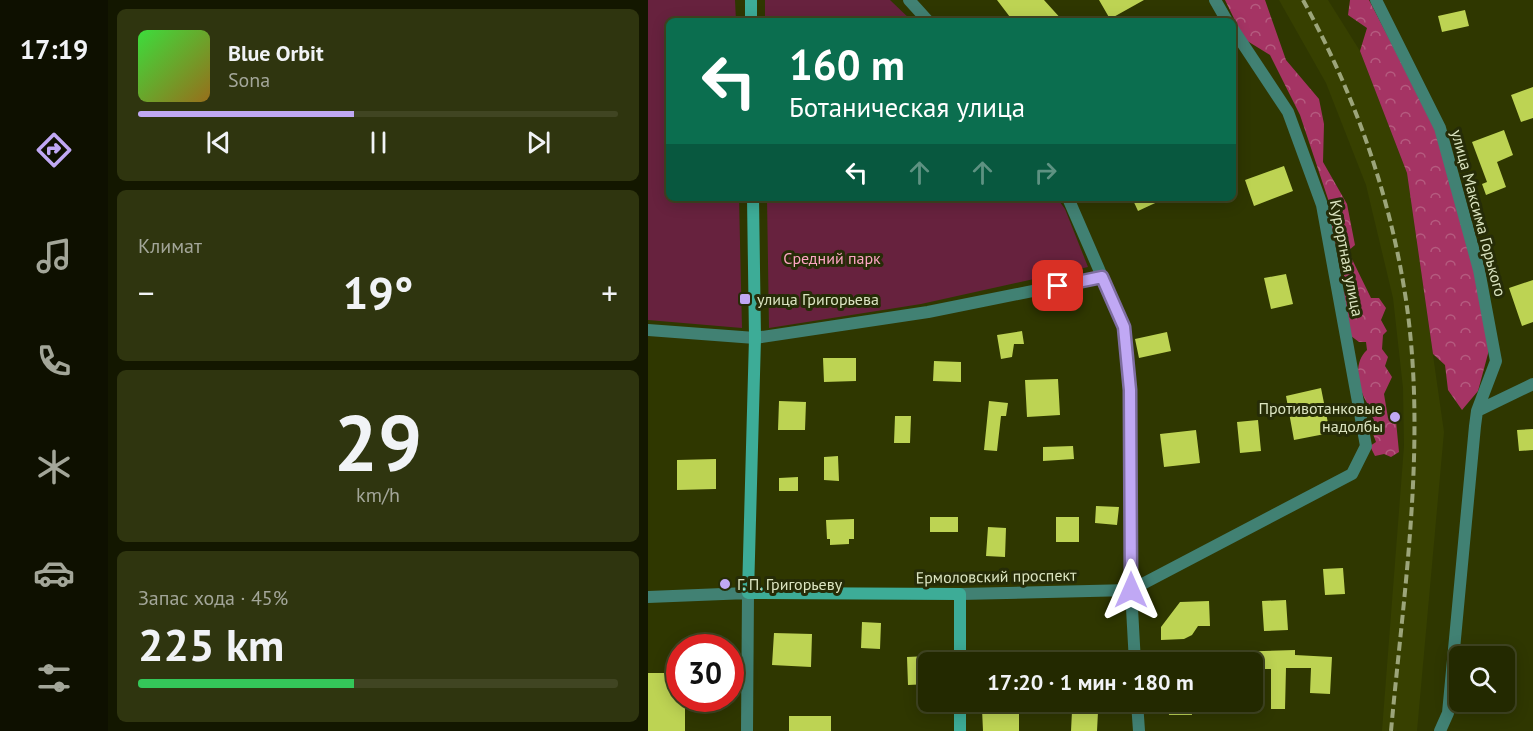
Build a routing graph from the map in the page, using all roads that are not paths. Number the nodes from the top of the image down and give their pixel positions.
1 (751, 0) edge
2 (909, 0) edge
3 (1215, 0) edge
4 (1376, 0) edge
5 (751, 18) edge
6 (925, 18) edge
7 (1225, 18) edge
8 (1236, 34) edge
9 (753, 201) edge
10 (1069, 201) edge
11 (1102, 277) junction
12 (648, 330) edge
13 (754, 338) junction
14 (1533, 384) edge
15 (1477, 411) junction
16 (1352, 474) joint
17 (1131, 590) junction
18 (748, 593) junction
19 (960, 594) junction
20 (648, 597) edge
21 (960, 652) edge
22 (1134, 652) edge
23 (960, 712) edge
24 (1138, 712) edge
25 (747, 731) edge
26 (960, 731) edge
27 (1139, 731) edge
28 (1440, 731) edge

1 - 5 street
2 - 6 street
3 - 7 street
4 - 15 street, улица Максима Горького
8 - 16 street, Курортная улица
9 - 13 street
10 - 11 street
11 - 13 street
11 - 17 street
12 - 13 street
13 - 18 street
14 - 15 street
15 - 28 street, улица Максима Горького
16 - 17 street, Ермоловский проспект
17 - 19 street, Ермоловский проспект
17 - 22 street
18 - 19 street, Ермоловский проспект
18 - 20 street, Ермоловский проспект
18 - 25 street
19 - 21 street
23 - 26 street
24 - 27 street

